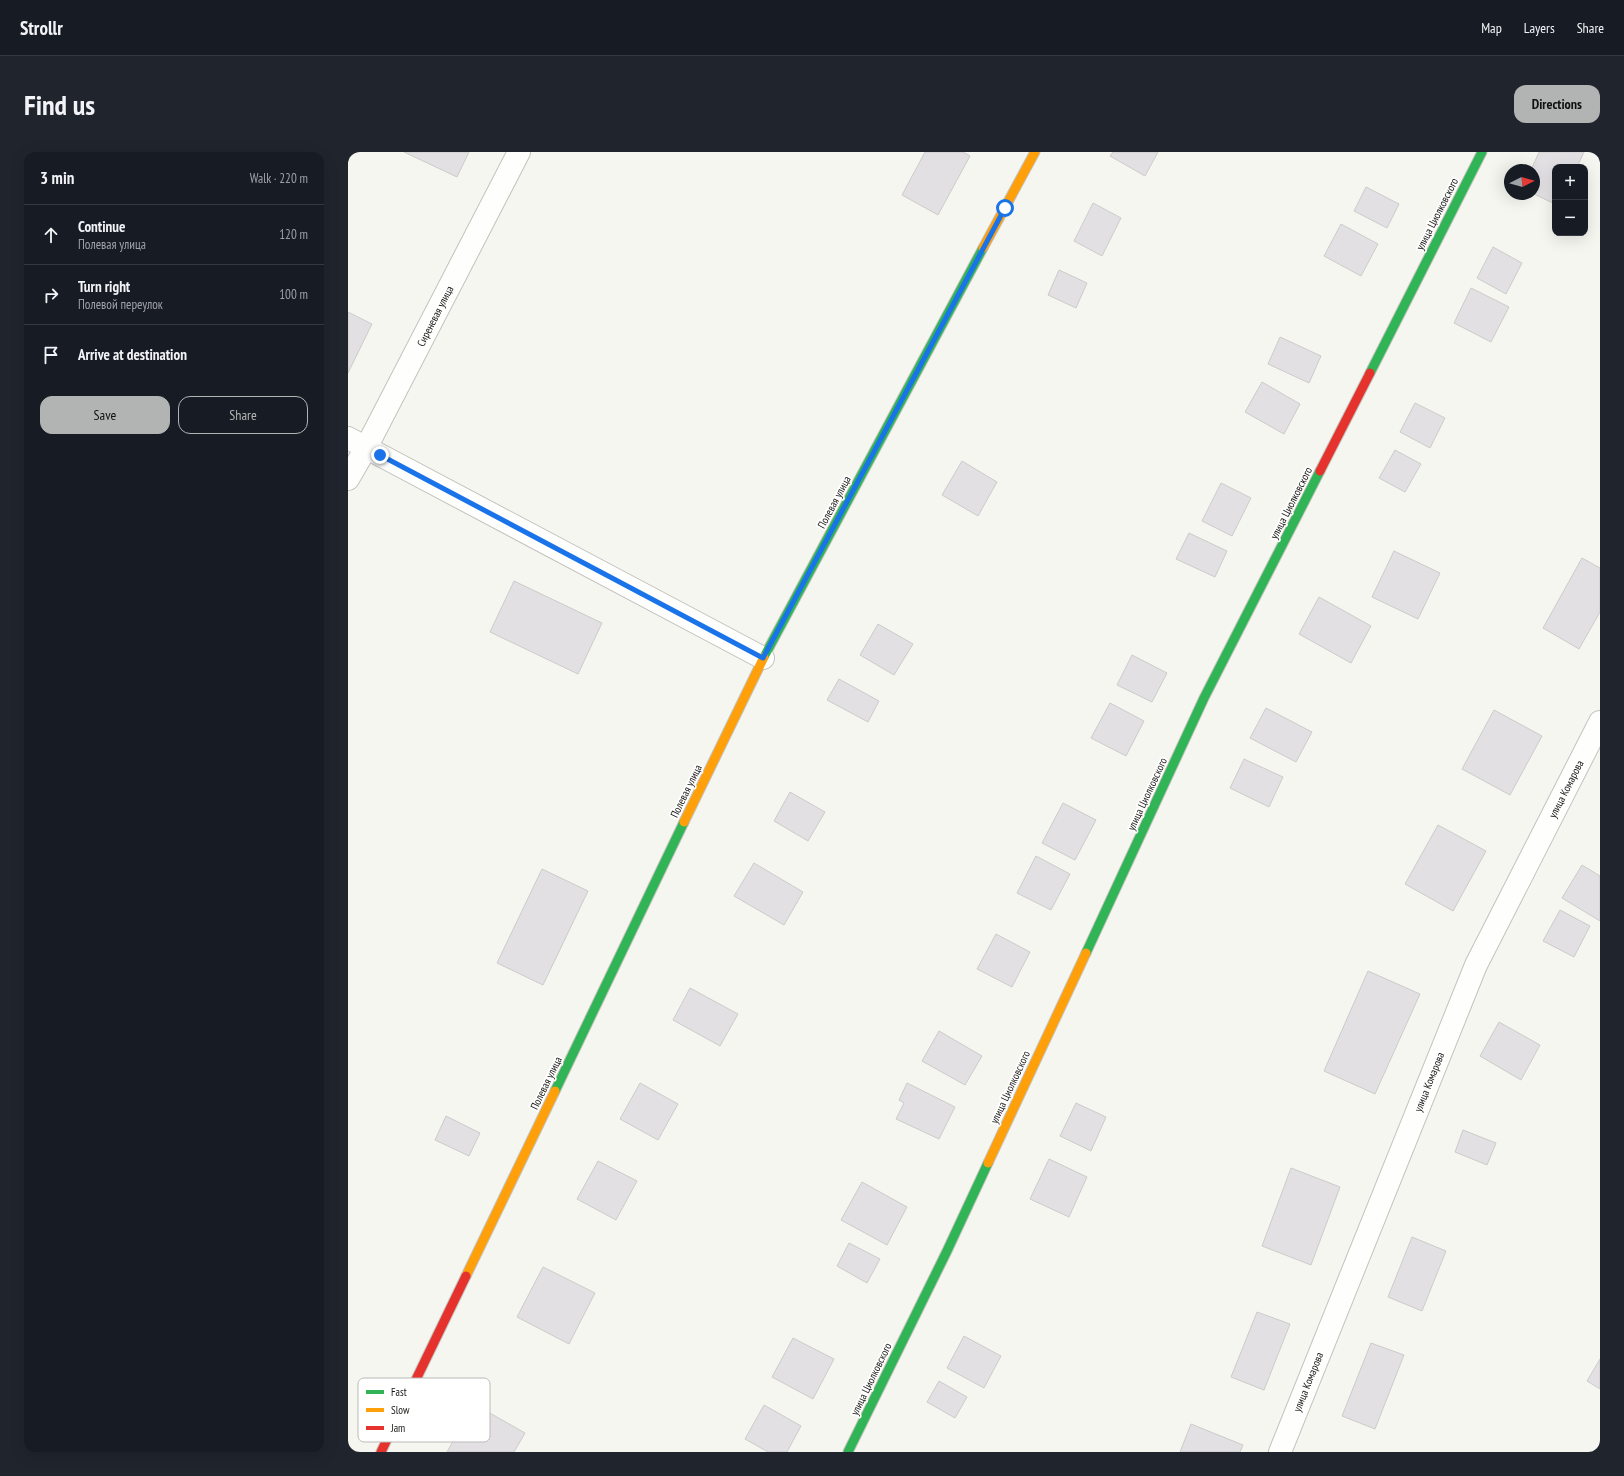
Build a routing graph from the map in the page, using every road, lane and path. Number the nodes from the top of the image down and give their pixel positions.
1 (519, 152) edge
2 (1035, 152) edge
3 (1482, 152) edge
4 (357, 443) edge
5 (348, 479) edge
6 (763, 658) junction
7 (1600, 722) edge
8 (417, 1378) edge
9 (386, 1442) edge
10 (381, 1452) edge
11 (848, 1452) edge
12 (1280, 1452) edge

1 - 4 street, Сиреневая улица
2 - 6 street, Полевая улица
3 - 11 street, улица Циолковского
4 - 5 street, Сиреневая улица
4 - 6 street
6 - 8 street, Полевая улица
7 - 12 street, улица Комарова
9 - 10 street, Полевая улица

